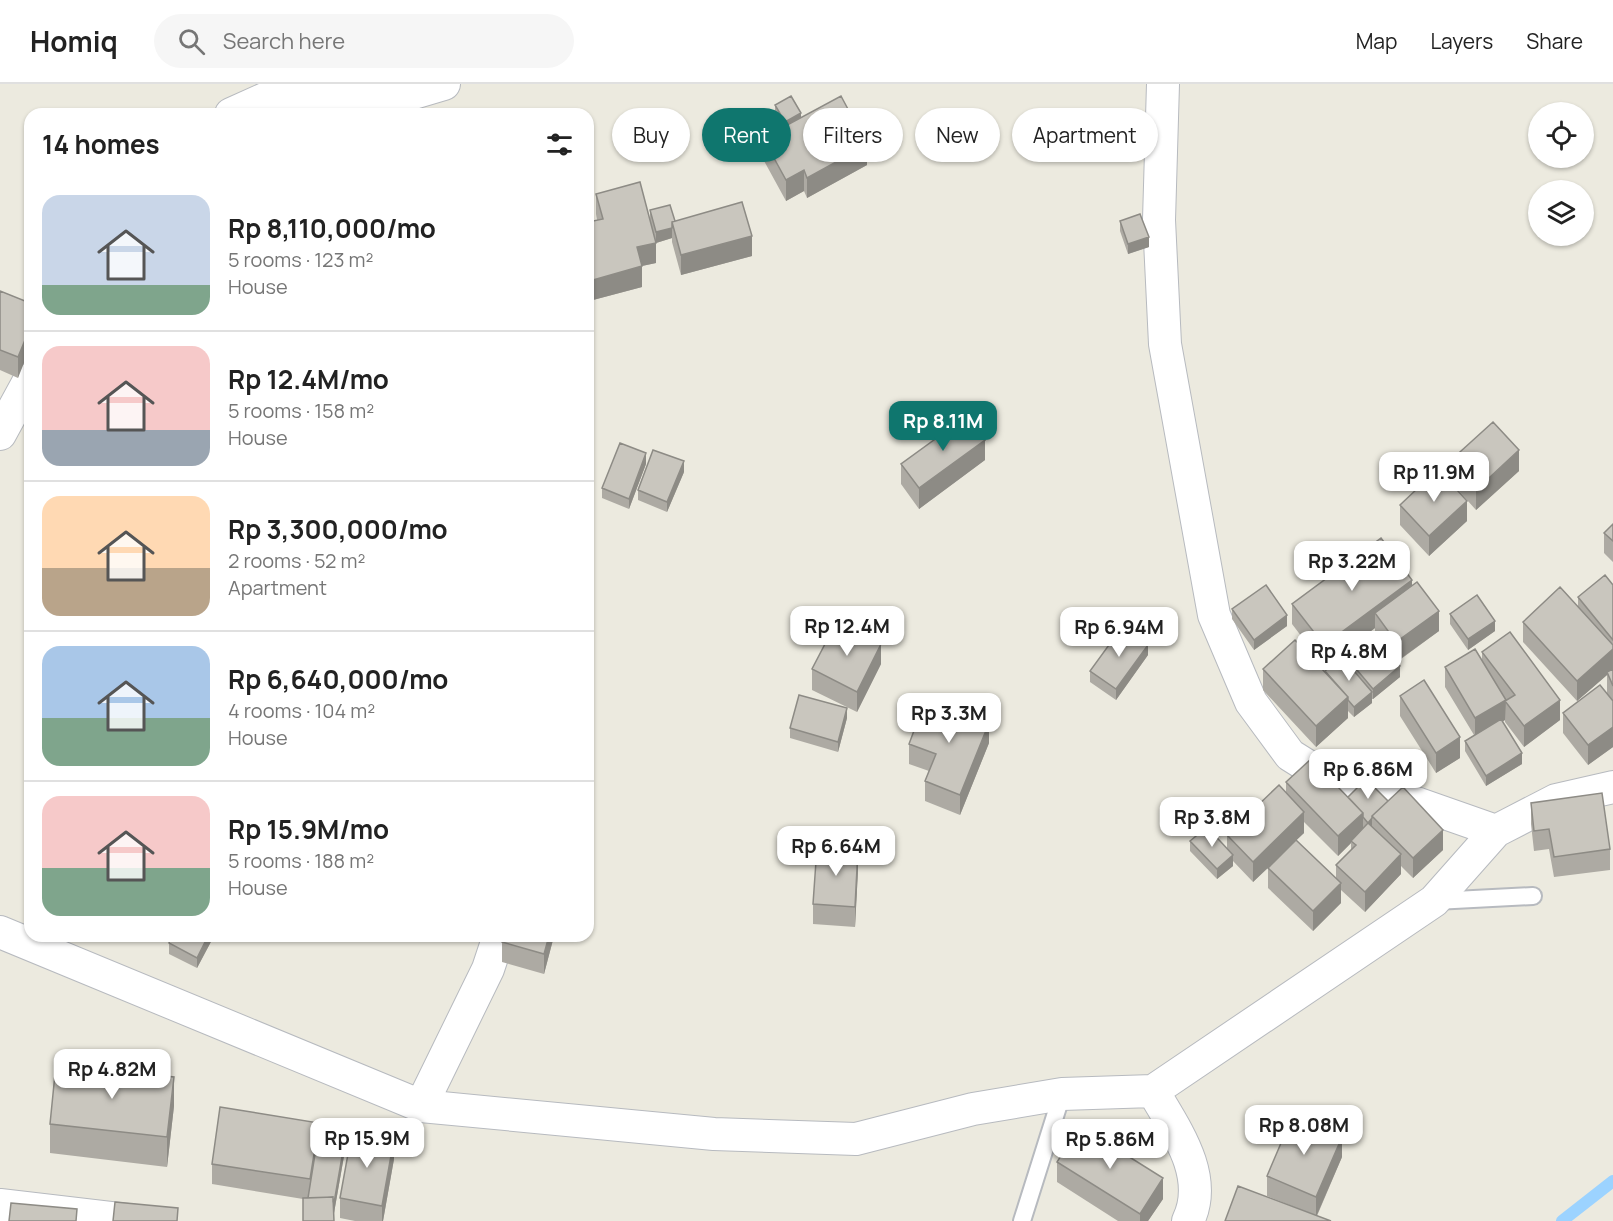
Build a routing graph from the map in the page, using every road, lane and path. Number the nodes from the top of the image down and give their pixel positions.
1 (444, 84) edge
2 (1163, 84) edge
3 (244, 108) edge
4 (24, 390) edge
5 (0, 434) edge
6 (1613, 787) edge
7 (1496, 831) junction
8 (1533, 896) dead end
9 (1434, 902) junction
10 (0, 932) edge
11 (24, 942) edge
12 (24, 942) edge
13 (497, 942) edge
14 (1153, 1091) junction
15 (1062, 1094) junction
16 (421, 1106) junction
17 (0, 1205) edge
18 (135, 1221) edge
19 (1022, 1221) edge
20 (1188, 1221) edge

1 - 3 street
2 - 7 street
4 - 5 street
6 - 7 street
7 - 9 street
8 - 9 lane
9 - 14 street
10 - 11 street
12 - 16 street
13 - 16 street
14 - 15 street
14 - 20 street
15 - 16 street
15 - 19 lane
17 - 18 street

